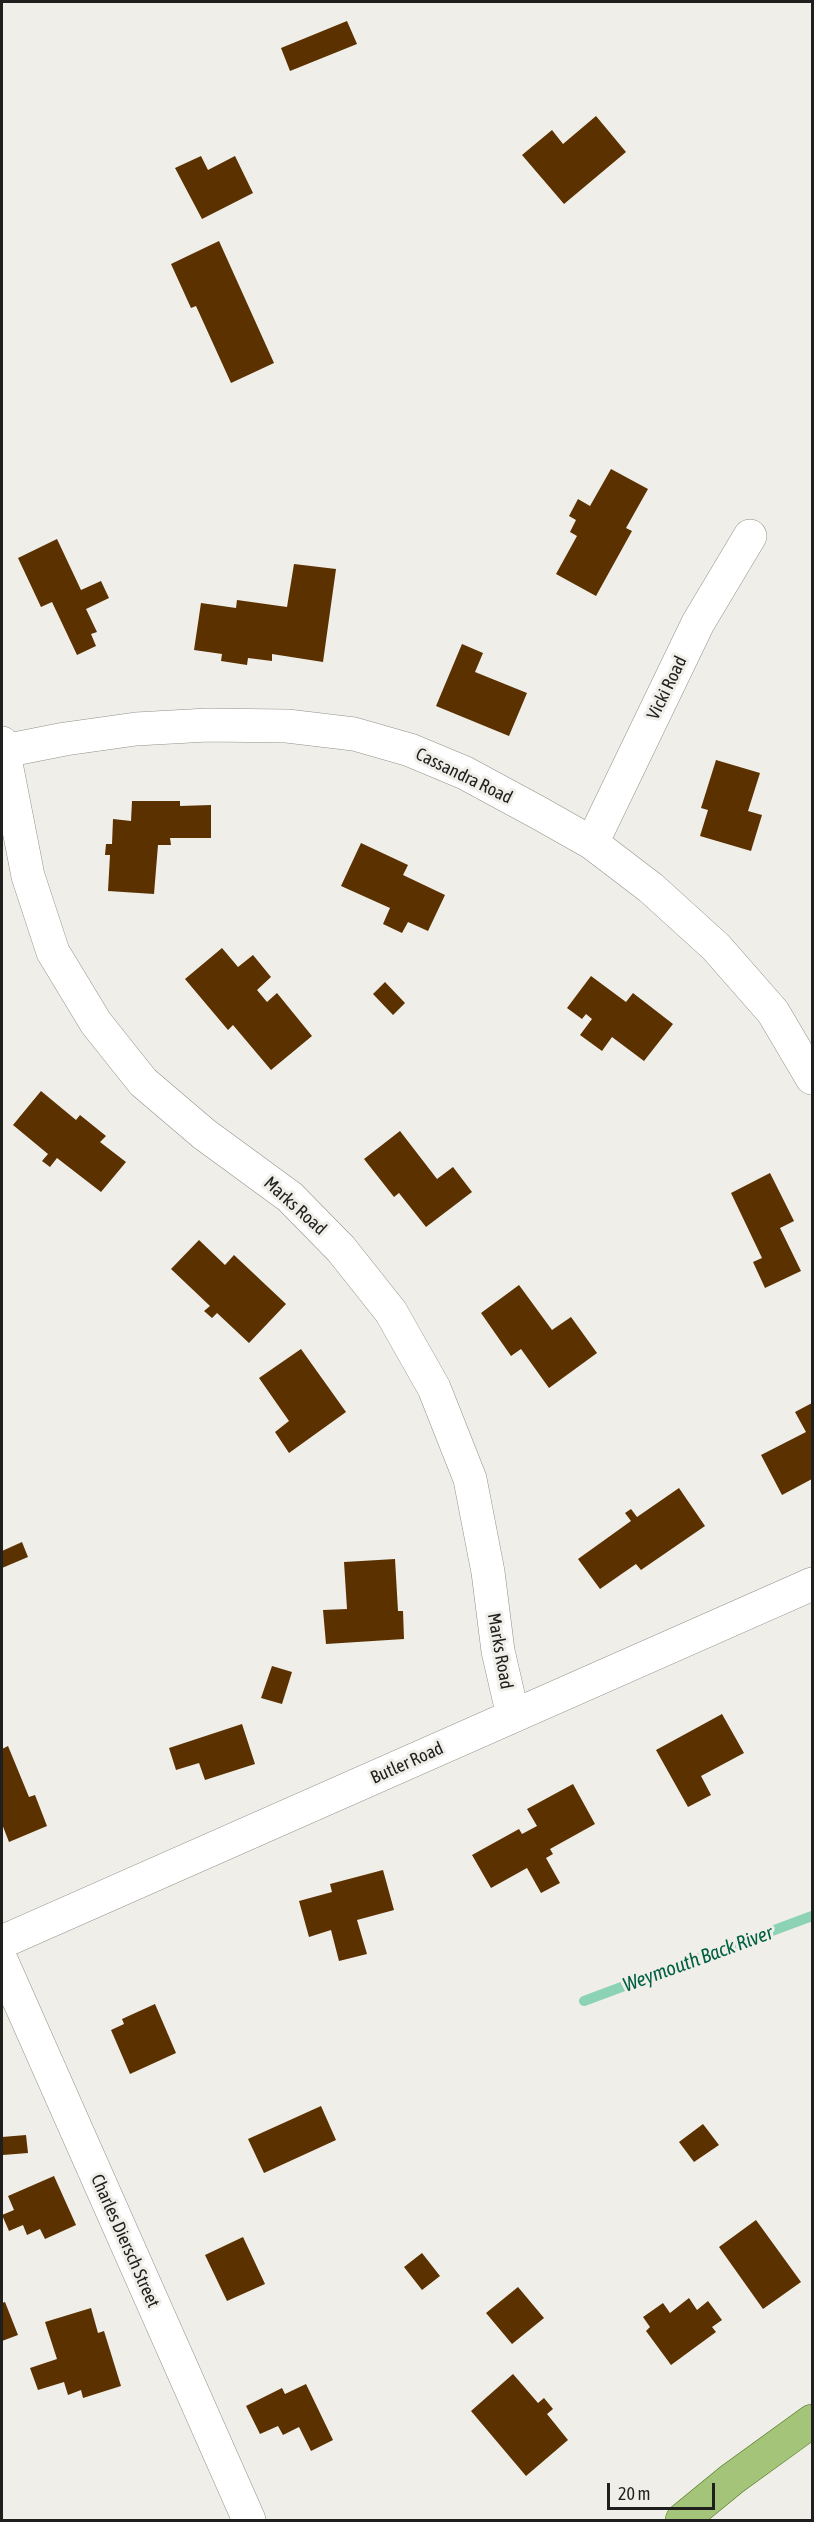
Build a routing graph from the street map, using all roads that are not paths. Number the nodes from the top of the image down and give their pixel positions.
1 (750, 536) dead end
2 (3, 747) edge
3 (592, 843) junction
4 (813, 1078) edge
5 (813, 1584) edge
6 (513, 1716) junction
7 (2, 1942) edge
8 (2, 1962) edge
9 (813, 2421) edge
10 (249, 2520) edge
11 (682, 2520) edge

1 - 3 street, Vicki Road
2 - 3 street, Cassandra Road
2 - 6 street, Marks Road
3 - 4 street, Cassandra Road
5 - 6 street, Butler Road
6 - 7 street, Butler Road
8 - 10 street, Charles Diersch Street
9 - 11 main road

